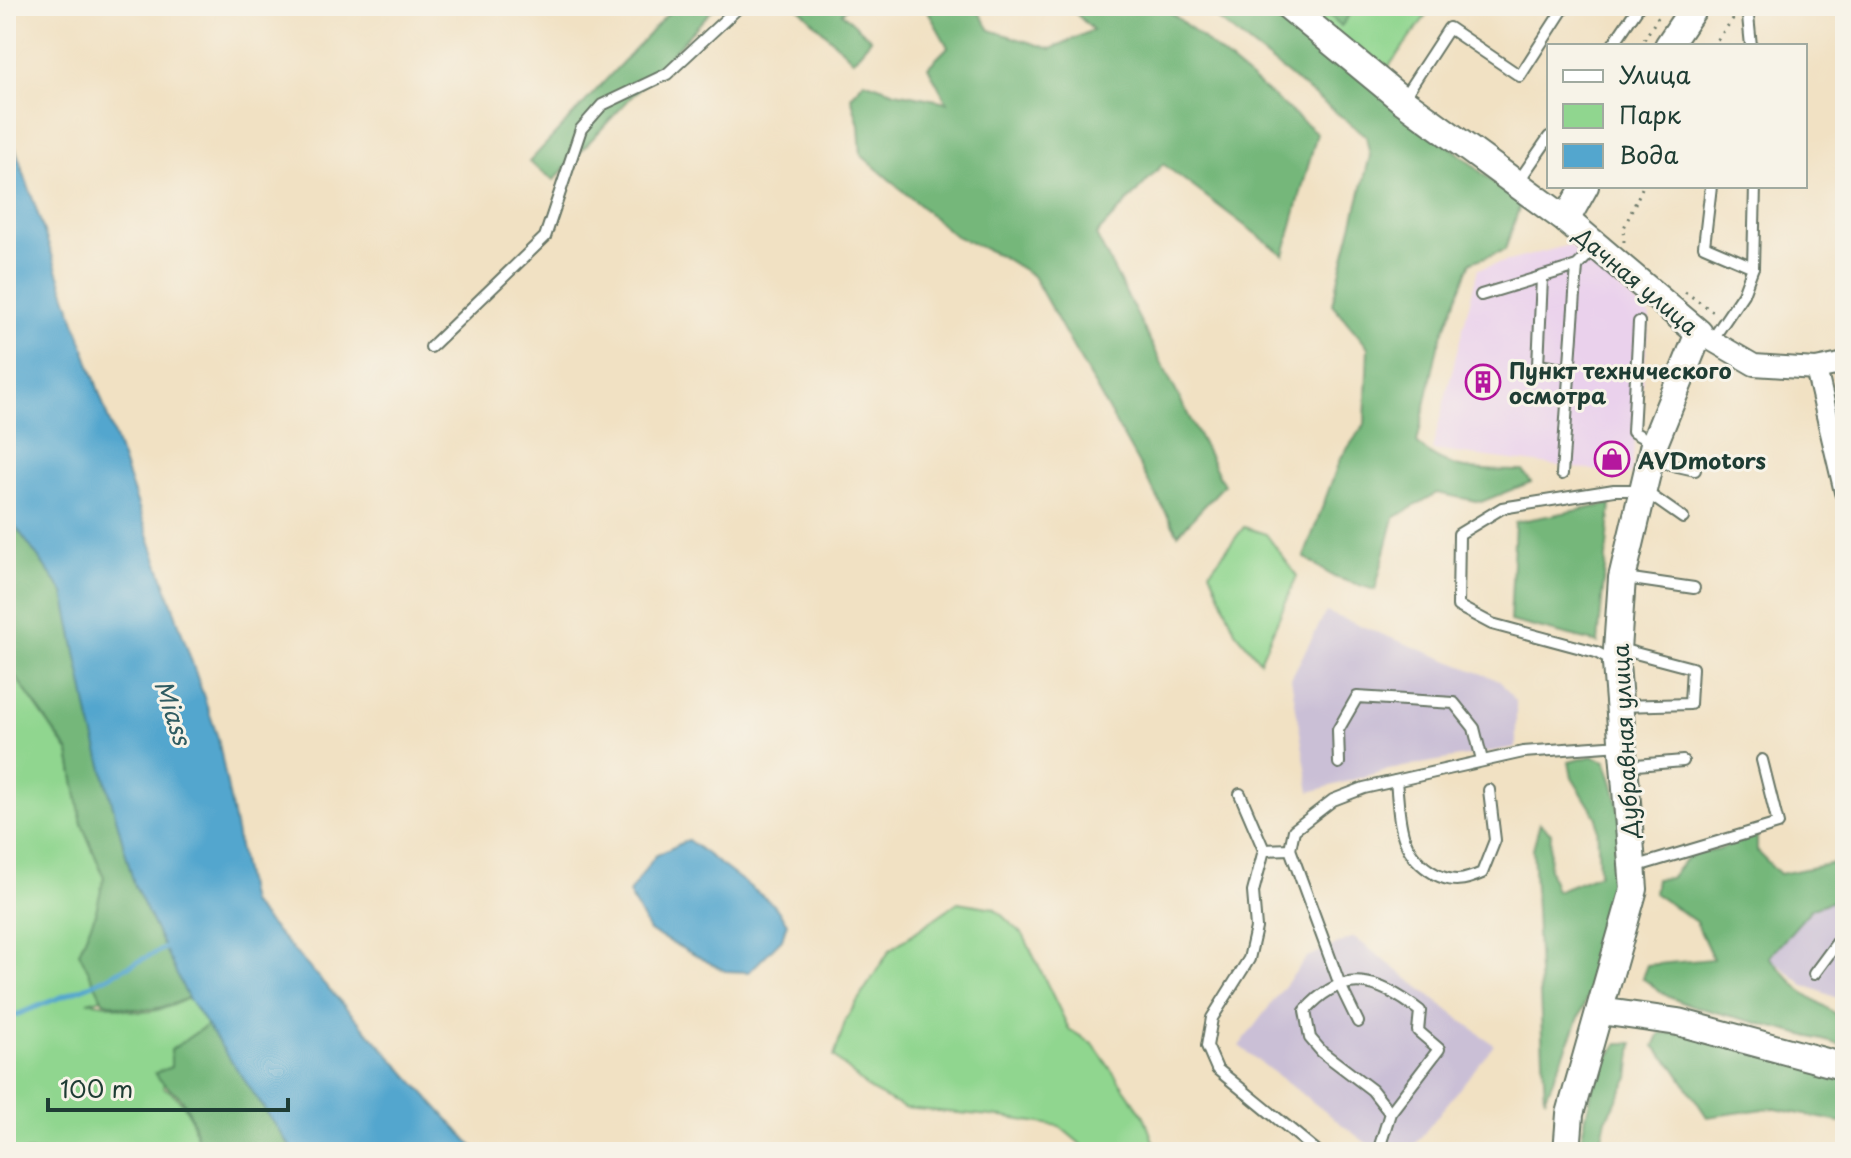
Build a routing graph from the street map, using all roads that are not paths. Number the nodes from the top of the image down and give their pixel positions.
1 (740, 6) edge
2 (1288, 6) edge
3 (1565, 6) edge
4 (1639, 6) edge
5 (1695, 6) edge
6 (1745, 6) edge
7 (1613, 44) edge
8 (1669, 44) edge
9 (1751, 44) edge
10 (1402, 100) junction
11 (1547, 140) edge
12 (1517, 183) junction
13 (1584, 188) edge
14 (1711, 188) edge
15 (1755, 188) edge
16 (1566, 220) junction
17 (1596, 247) junction
18 (1577, 266) junction
19 (1753, 267) junction
20 (1542, 278) junction
21 (1481, 295) dead end
22 (1639, 322) dead end
23 (1706, 336) junction
24 (431, 347) dead end
25 (1845, 363) edge
26 (1816, 369) junction
27 (1570, 370) junction
28 (1652, 452) junction
29 (1695, 470) dead end
30 (1562, 474) dead end
31 (1643, 490) junction
32 (1845, 492) edge
33 (1683, 518) dead end
34 (1622, 578) junction
35 (1694, 588) dead end
36 (1617, 656) junction
37 (1619, 706) junction
38 (1622, 756) junction
39 (1482, 760) junction
40 (1762, 760) dead end
41 (1683, 761) dead end
42 (1339, 763) dead end
43 (1396, 781) junction
44 (1489, 790) dead end
45 (1240, 794) dead end
46 (1290, 849) junction
47 (1264, 850) junction
48 (1632, 867) junction
49 (1845, 932) edge
50 (1814, 974) dead end
51 (1340, 985) junction
52 (1600, 1011) junction
53 (1358, 1022) dead end
54 (1845, 1067) edge
55 (1390, 1113) junction
56 (1318, 1152) edge
57 (1378, 1152) edge
58 (1567, 1152) edge

1 - 24 lane
2 - 10 main road, Дачная улица
3 - 10 lane
4 - 7 lane
5 - 8 main road
6 - 9 lane
10 - 12 main road, Дачная улица
11 - 12 lane
12 - 16 main road, Дачная улица
13 - 16 main road
14 - 19 lane
15 - 19 lane
16 - 17 main road, Дачная улица
17 - 18 lane
17 - 23 main road, Дачная улица
18 - 20 lane
18 - 27 lane
19 - 23 lane
20 - 21 lane
20 - 27 lane
22 - 28 lane
23 - 26 street, Дачная улица
23 - 28 main road, Дубравная улица
25 - 26 street, Дачная улица
26 - 32 street
27 - 30 lane
28 - 29 lane
28 - 31 main road, Дубравная улица
31 - 33 lane
31 - 34 main road, Дубравная улица
31 - 36 lane
34 - 35 lane
34 - 36 main road, Дубравная улица
36 - 37 main road, Дубравная улица
36 - 37 lane
37 - 38 main road, Дубравная улица
38 - 39 lane
38 - 41 lane
38 - 48 main road, Дубравная улица
39 - 42 lane
39 - 43 lane
40 - 48 lane
43 - 44 lane
43 - 46 lane
45 - 47 lane
46 - 47 lane
46 - 51 lane
47 - 56 lane
48 - 52 main road, Дубравная улица
49 - 50 lane
51 - 53 lane
51 - 55 lane
51 - 55 lane
52 - 54 main road
52 - 58 main road, Дубравная улица
55 - 57 lane

